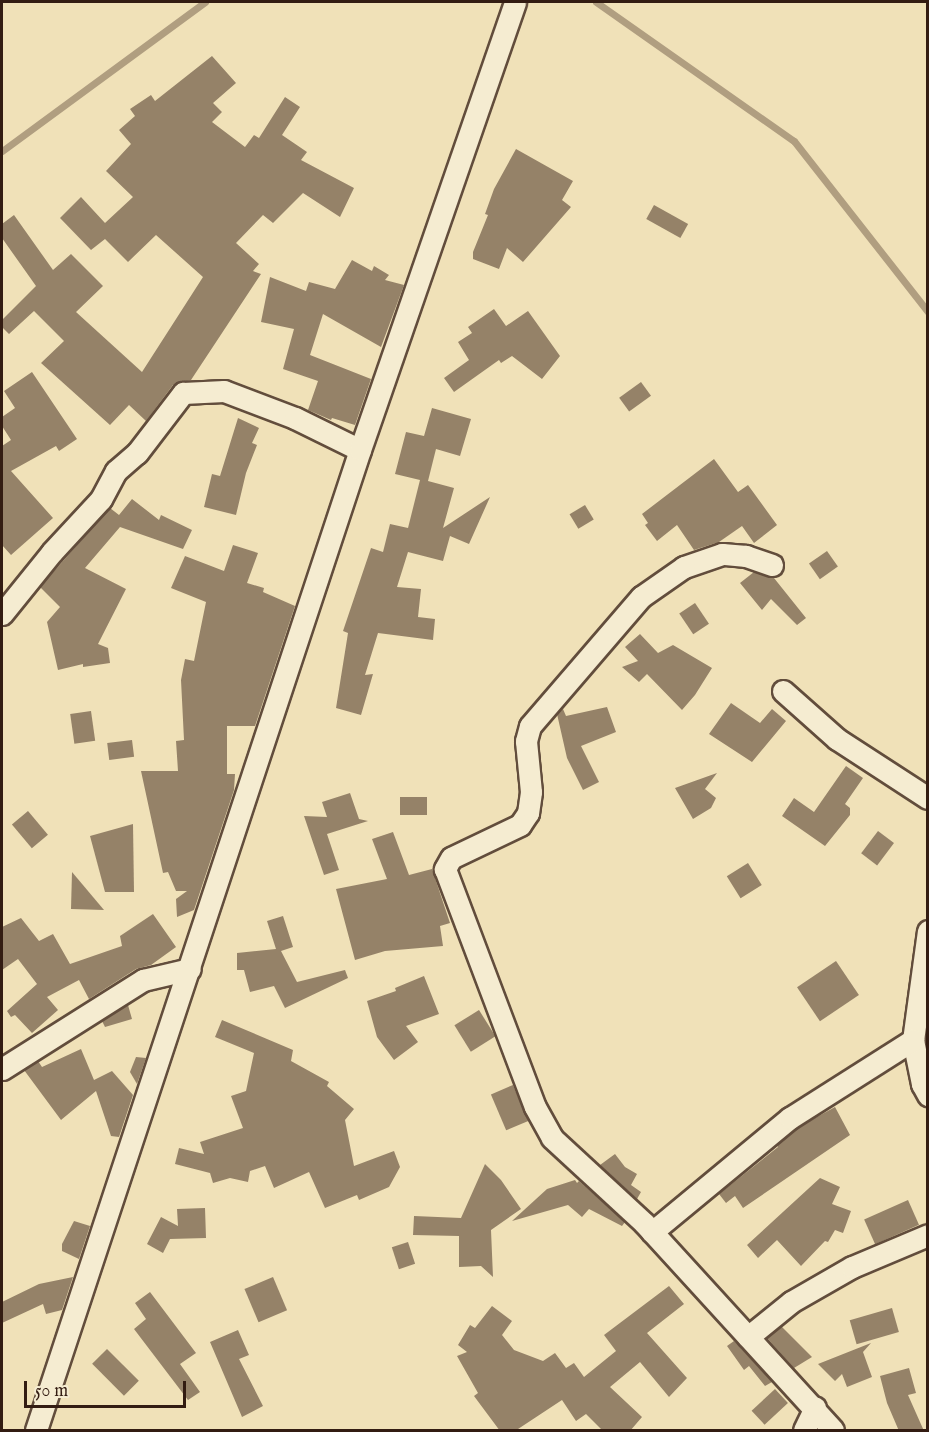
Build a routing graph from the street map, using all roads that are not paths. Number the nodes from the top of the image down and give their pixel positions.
1 (515, 2) edge
2 (360, 450) junction
3 (772, 565) dead end
4 (2, 614) edge
5 (783, 692) dead end
6 (927, 798) edge
7 (927, 931) edge
8 (190, 969) junction
9 (913, 1040) junction
10 (2, 1070) edge
11 (927, 1095) edge
12 (652, 1232) junction
13 (927, 1235) edge
14 (748, 1337) junction
15 (815, 1407) junction
16 (36, 1431) edge
17 (804, 1431) edge
18 (834, 1431) edge

1 - 2 street
2 - 4 street
2 - 8 street
3 - 12 street
5 - 6 street
7 - 9 street
8 - 10 street
8 - 16 street
9 - 11 street
9 - 12 street
12 - 14 street
13 - 14 street
14 - 15 street
15 - 17 street
15 - 18 street

